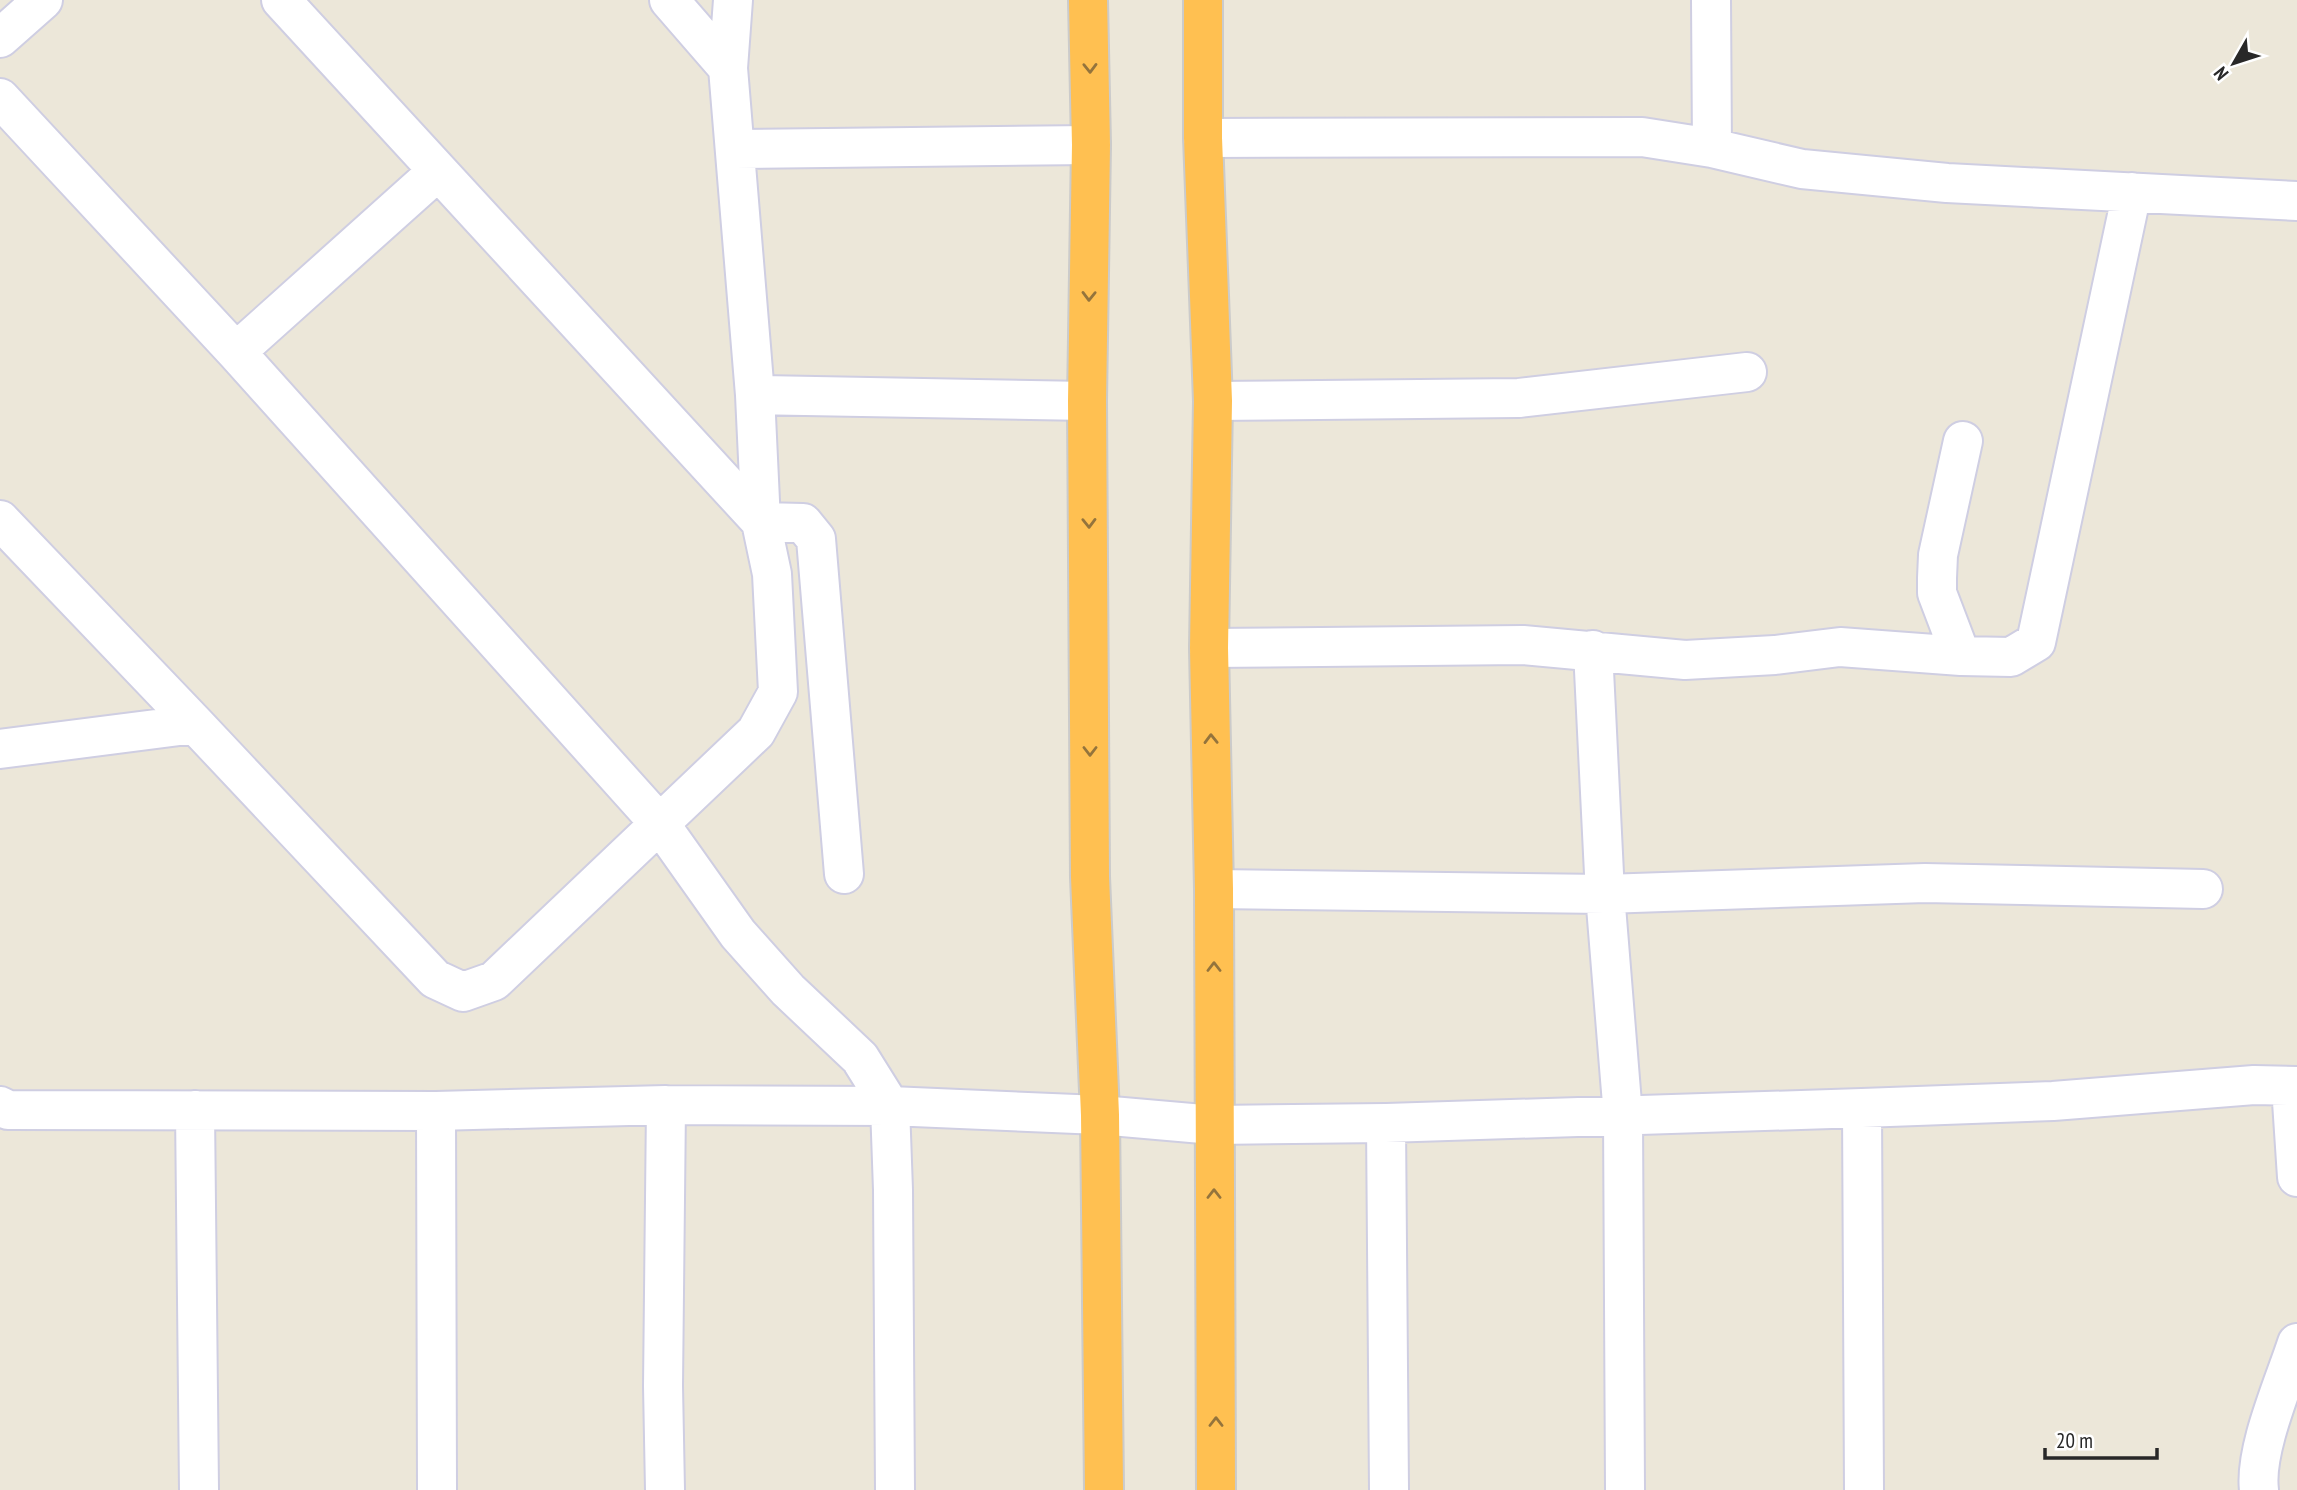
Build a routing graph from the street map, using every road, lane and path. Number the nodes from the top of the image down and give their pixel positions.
1 (43, 0) edge
2 (281, 0) edge
3 (669, 0) edge
4 (733, 0) edge
5 (1088, 0) edge
6 (1203, 0) edge
7 (1711, 0) edge
8 (0, 38) edge
9 (728, 68) junction
10 (0, 98) edge
11 (1203, 138) junction
12 (1091, 145) junction
13 (1712, 148) junction
14 (735, 149) junction
15 (438, 171) junction
16 (2132, 192) junction
17 (2297, 201) edge
18 (236, 352) junction
19 (1747, 372) dead end
20 (755, 395) junction
21 (1087, 401) junction
22 (1213, 401) junction
23 (1963, 441) dead end
24 (0, 520) edge
25 (761, 522) junction
26 (1209, 648) junction
27 (1593, 650) junction
28 (1961, 656) junction
29 (195, 723) junction
30 (0, 748) edge
31 (660, 824) junction
32 (844, 874) dead end
33 (1214, 889) junction
34 (2203, 889) dead end
35 (1605, 894) junction
36 (2294, 1086) edge
37 (666, 1105) junction
38 (0, 1106) edge
39 (890, 1106) junction
40 (1862, 1108) junction
41 (195, 1110) junction
42 (436, 1111) junction
43 (1100, 1115) junction
44 (1623, 1116) junction
45 (1386, 1123) junction
46 (1214, 1125) junction
47 (2297, 1177) edge
48 (2297, 1343) edge
49 (199, 1490) edge
50 (437, 1490) edge
51 (665, 1490) edge
52 (895, 1490) edge
53 (1104, 1490) edge
54 (1216, 1490) edge
55 (1389, 1490) edge
56 (1625, 1490) edge
57 (1864, 1490) edge
58 (2259, 1490) edge

1 - 8 street
2 - 15 street
3 - 9 street
4 - 9 street
5 -> 12 highway
6 - 11 highway
7 - 13 street
9 - 14 street
10 - 18 street
11 - 13 street
11 - 22 highway
12 - 14 street
12 -> 21 highway
13 - 16 street
14 - 20 street
15 - 18 street
15 - 25 street
16 - 17 street
16 - 28 street
18 - 31 street
19 - 22 street
20 - 21 street
20 - 25 street
21 -> 43 highway
22 - 26 highway
23 - 28 street
24 - 29 street
25 - 31 street
25 - 32 street
26 - 27 street
33 -> 26 highway
27 - 28 street
27 - 35 street
29 - 30 street
29 - 31 street
31 - 39 street
33 - 35 street
46 -> 33 highway
34 - 35 street
35 - 44 street
36 - 40 street
36 - 47 street
37 - 39 street
37 - 42 street
37 - 51 street
38 - 41 street
39 - 43 street
39 - 52 street
40 - 44 street
40 - 57 street
41 - 42 street
41 - 49 street
42 - 50 street
43 - 46 street
43 - 53 highway
44 - 45 street
44 - 56 street
45 - 46 street
45 - 55 street
54 -> 46 highway
48 - 58 street

